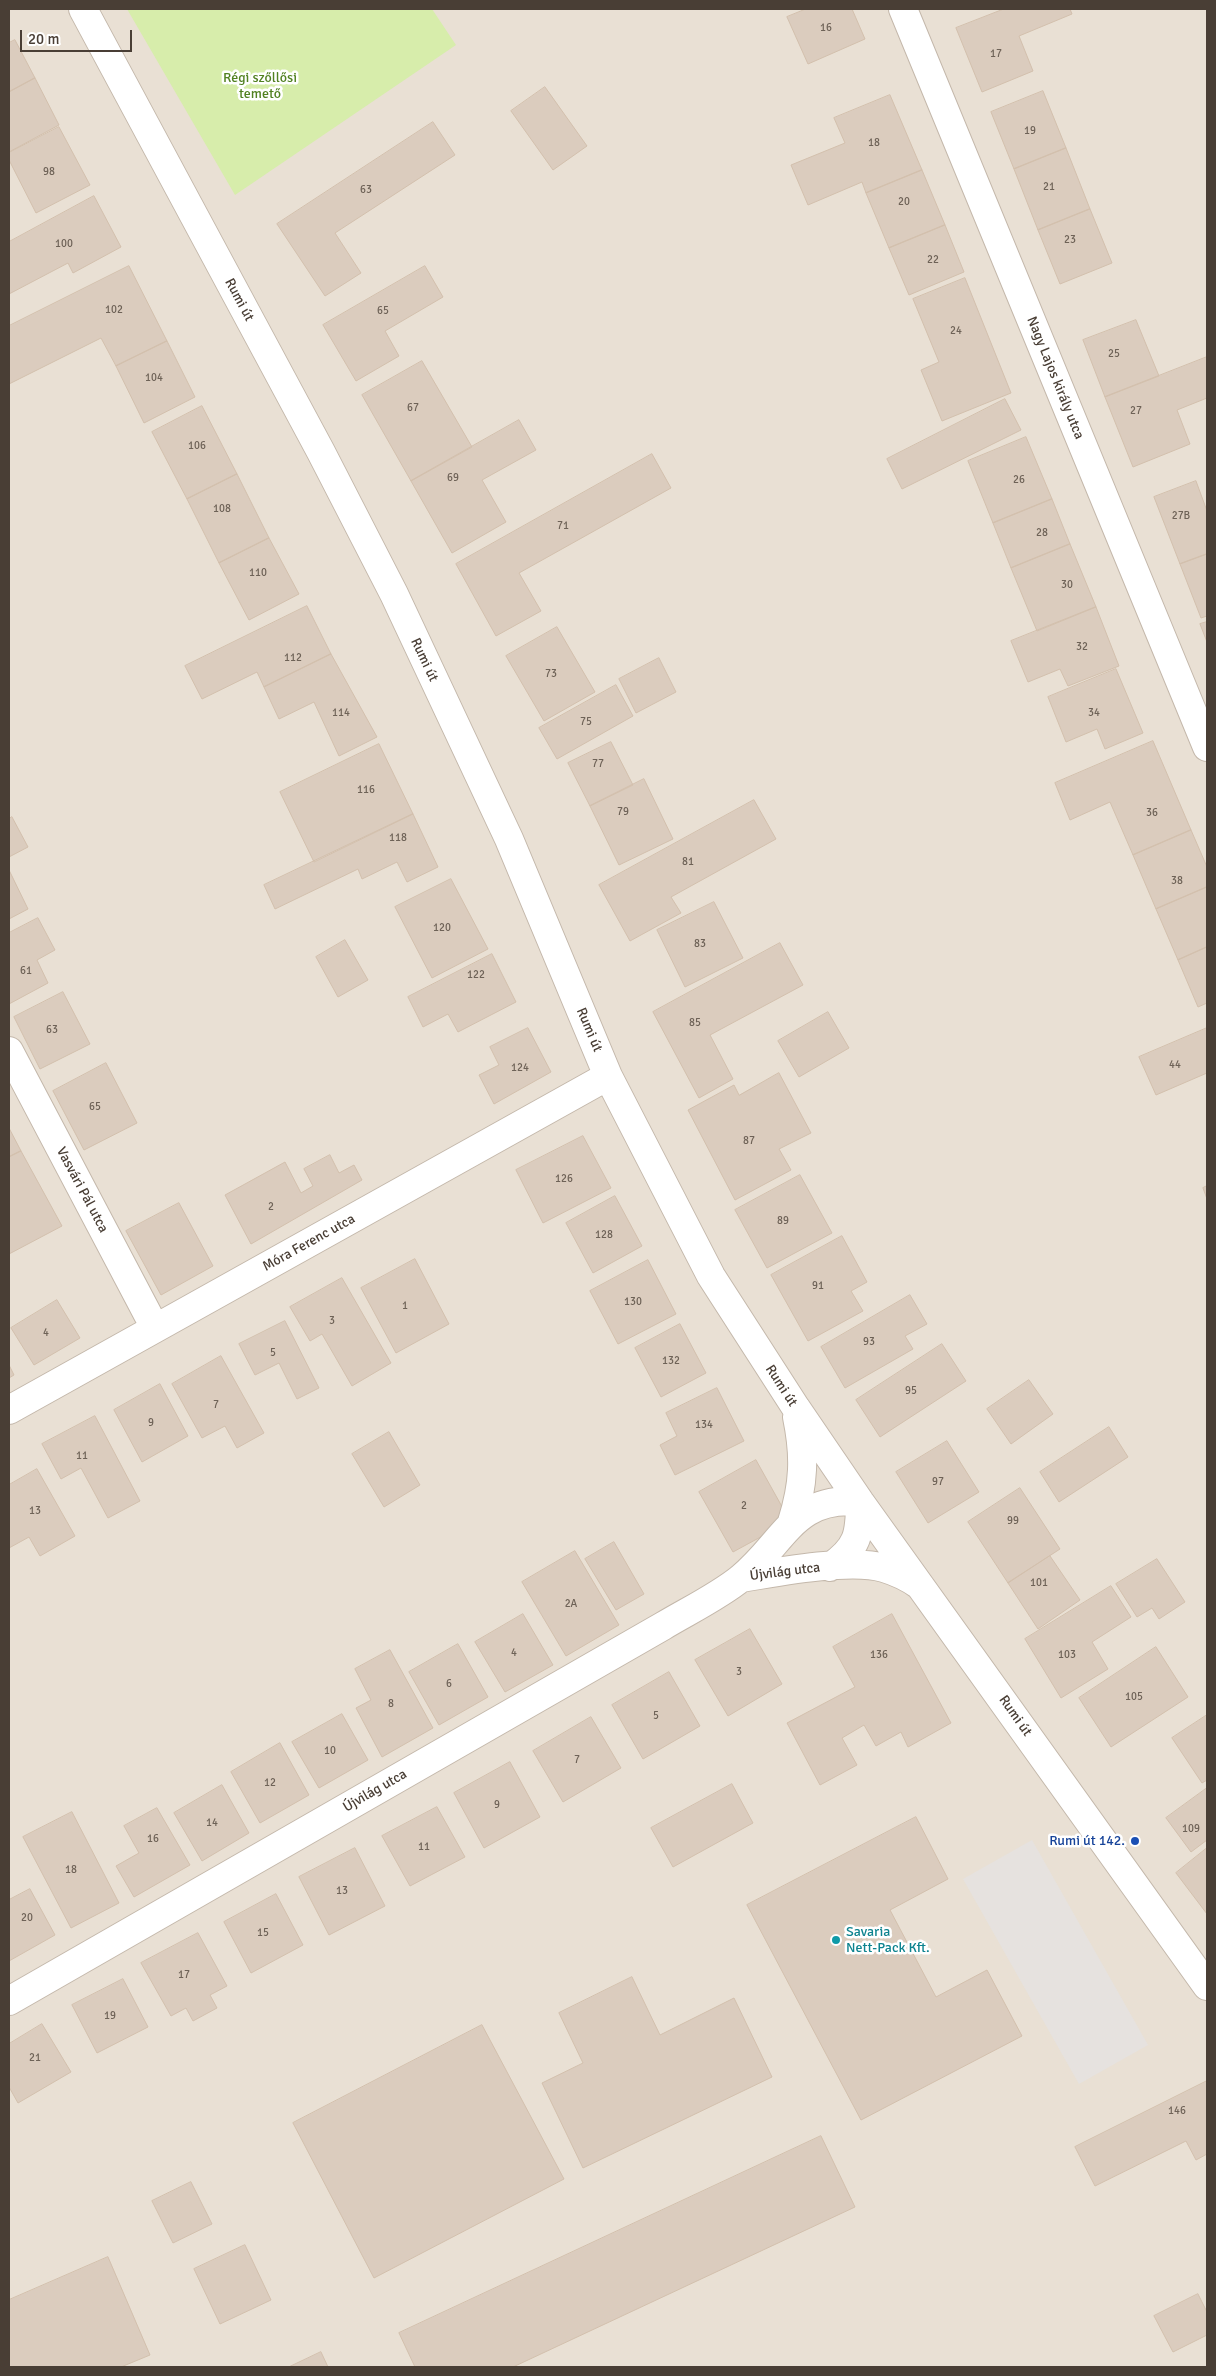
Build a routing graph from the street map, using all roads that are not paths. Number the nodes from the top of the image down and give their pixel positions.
1 (83, 9) edge
2 (903, 9) edge
3 (1207, 747) edge
4 (9, 1051) edge
5 (608, 1076) junction
6 (155, 1328) junction
7 (796, 1408) junction
8 (9, 1410) edge
9 (860, 1502) junction
10 (792, 1522) junction
11 (830, 1567) junction
12 (741, 1578) junction
13 (925, 1590) junction
14 (1207, 1986) edge
15 (9, 2001) edge

1 - 5 street, Rumi út
2 - 3 street, Nagy Lajos király utca
4 - 6 street, Vasvári Pál utca
5 - 6 street, Móra Ferenc utca
5 - 7 street, Rumi út
6 - 8 street, Móra Ferenc utca
7 - 9 street, Rumi út
7 - 10 street, Újvilág utca
9 - 10 street, Újvilág utca
9 - 11 street, Újvilág utca
9 - 13 street, Rumi út
10 - 12 street, Újvilág utca
11 - 12 street, Újvilág utca
11 - 13 street, Újvilág utca
12 - 15 street, Újvilág utca
13 - 14 street, Rumi út

